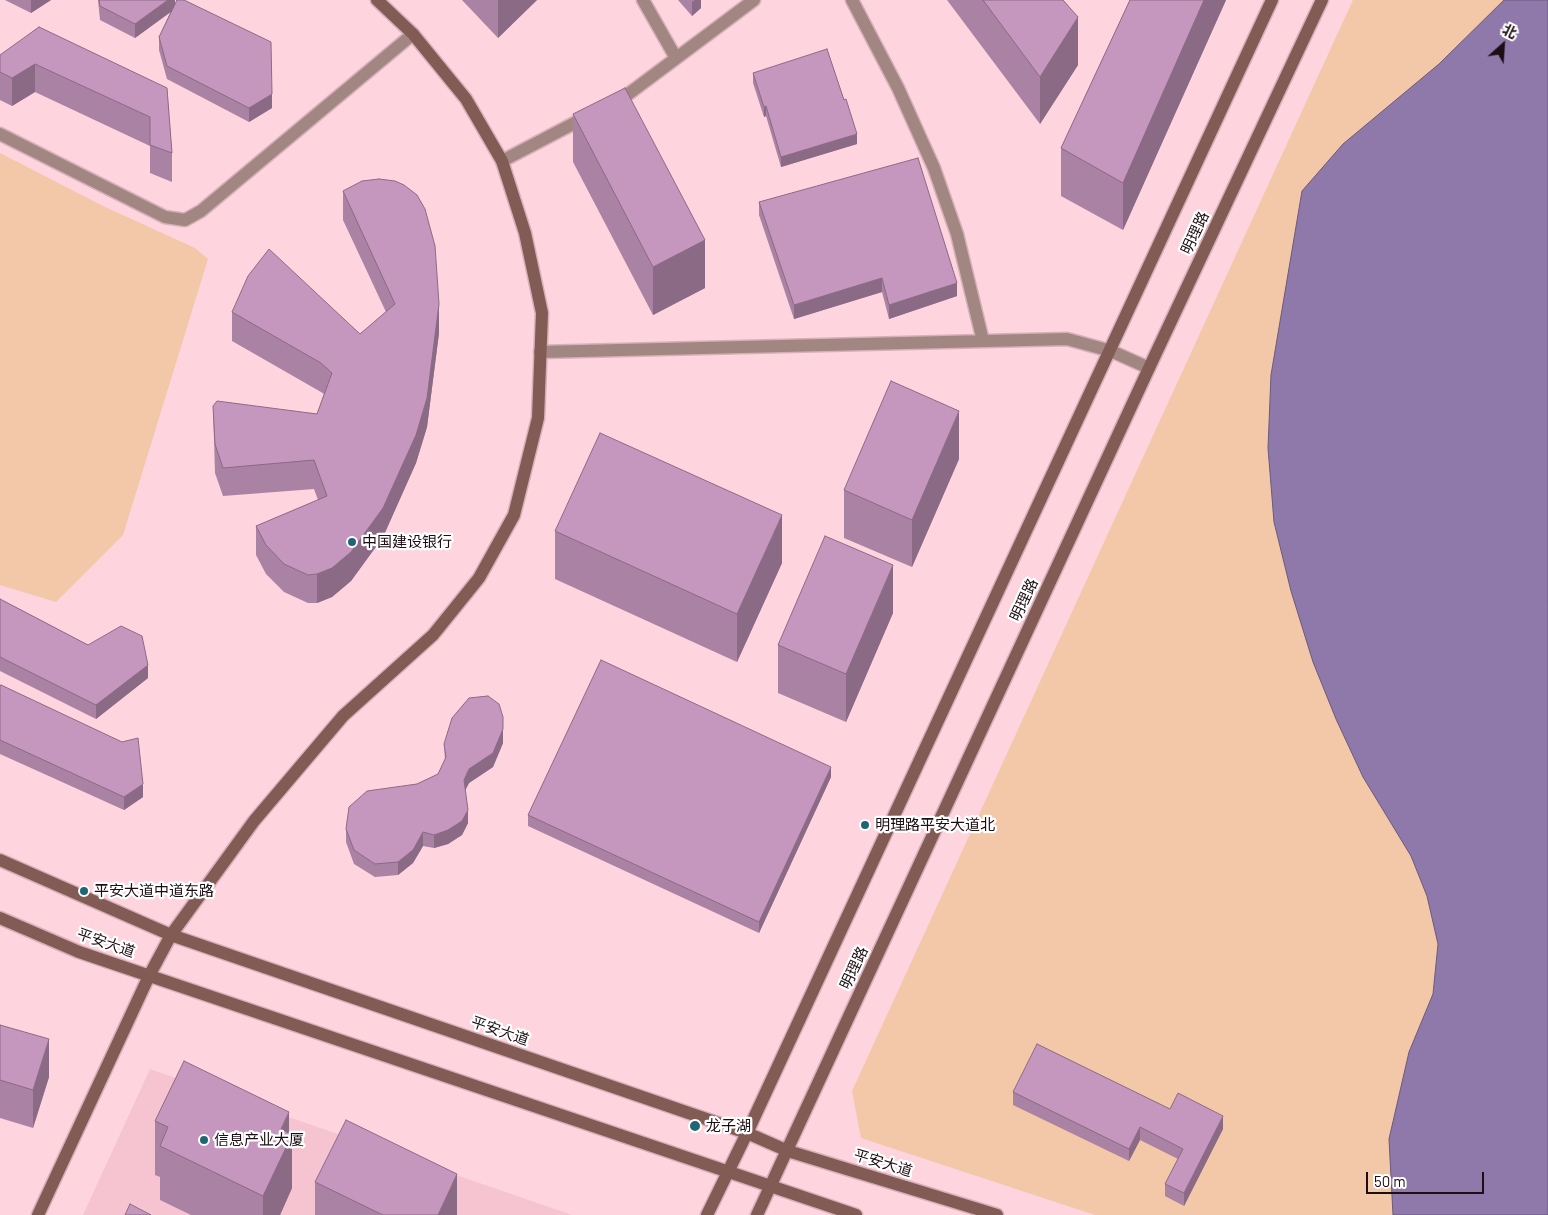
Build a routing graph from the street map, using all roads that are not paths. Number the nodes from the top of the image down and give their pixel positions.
1 (377, 0) edge
2 (643, 0) edge
3 (754, 0) edge
4 (852, 0) edge
5 (1272, 0) edge
6 (1322, 0) edge
7 (413, 34) junction
8 (676, 58) junction
9 (0, 134) edge
10 (502, 161) junction
11 (983, 341) junction
12 (1111, 351) junction
13 (540, 352) junction
14 (1149, 368) junction
15 (0, 860) edge
16 (0, 918) edge
17 (171, 935) junction
18 (149, 976) junction
19 (747, 1133) junction
20 (788, 1151) junction
21 (728, 1172) junction
22 (771, 1186) junction
23 (38, 1215) edge
24 (708, 1215) edge
25 (757, 1215) edge
26 (856, 1215) edge
27 (997, 1215) edge

1 - 7 main road
2 - 8 street
3 - 8 street
4 - 11 street
5 - 12 main road, 明理路
6 - 14 main road, 明理路
7 - 9 street
7 - 10 main road
8 - 10 street
10 - 13 main road
11 - 12 street
11 - 13 street
12 - 14 street
12 - 19 main road, 明理路
13 - 17 main road
14 - 20 main road, 明理路
15 - 17 main road, 平安大道
16 - 18 main road, 平安大道
17 - 18 main road
17 - 19 main road, 平安大道
18 - 21 main road, 平安大道
18 - 23 main road
19 - 20 main road, 平安大道
19 - 21 main road, 明理路
20 - 22 main road, 明理路
20 - 27 main road, 平安大道
21 - 22 main road, 平安大道
21 - 24 main road, 明理路
22 - 25 main road, 明理路
22 - 26 main road, 平安大道

